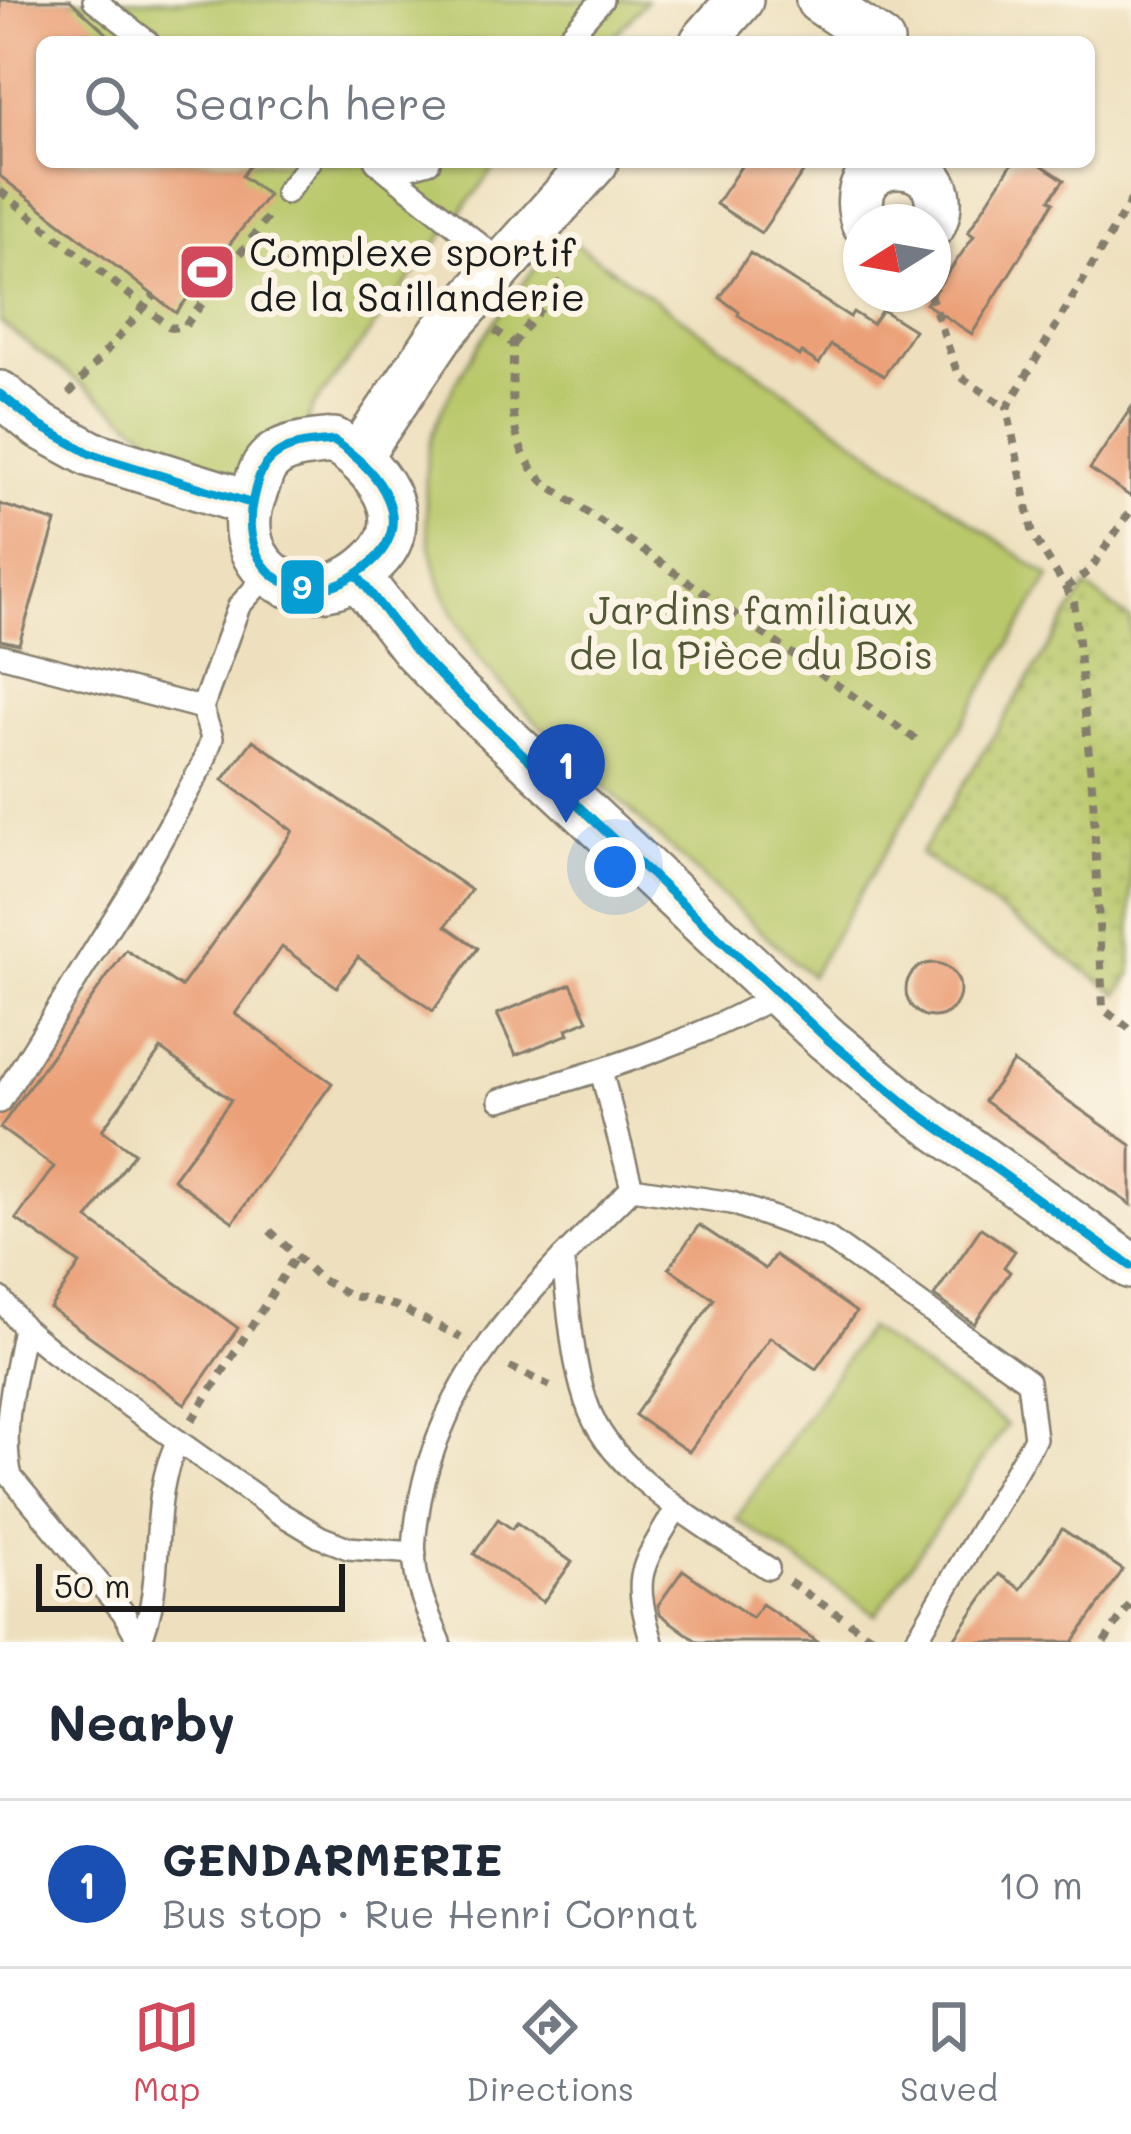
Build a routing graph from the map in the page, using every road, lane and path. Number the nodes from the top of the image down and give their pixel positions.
1 (94, 0) edge
2 (602, 0) edge
3 (740, 0) edge
4 (819, 0) edge
5 (140, 36) edge
6 (570, 36) edge
7 (708, 36) edge
8 (872, 36) edge
9 (306, 168) edge
10 (383, 168) edge
11 (591, 168) edge
12 (887, 168) edge
13 (924, 168) edge
14 (0, 191) edge
15 (286, 194) joint
16 (1131, 200) edge
17 (862, 204) edge
18 (939, 204) edge
19 (504, 264) junction
20 (562, 281) dead end
21 (154, 296) dead end
22 (466, 307) junction
23 (144, 308) junction
24 (936, 312) edge
25 (513, 344) junction
26 (0, 394) edge
27 (1007, 408) junction
28 (40, 426) junction
29 (358, 454) junction
30 (250, 503) junction
31 (1131, 510) edge
32 (268, 574) junction
33 (359, 578) junction
34 (1066, 588) junction
35 (0, 655) edge
36 (202, 708) junction
37 (921, 743) dead end
38 (777, 994) junction
39 (1131, 1030) edge
40 (601, 1071) junction
41 (500, 1100) dead end
42 (0, 1102) edge
43 (632, 1188) junction
44 (270, 1231) dead end
45 (296, 1256) junction
46 (562, 1258) junction
47 (1131, 1267) edge
48 (0, 1298) edge
49 (24, 1328) junction
50 (483, 1350) junction
51 (582, 1388) junction
52 (178, 1442) junction
53 (676, 1509) junction
54 (416, 1553) junction
55 (768, 1568) joint
56 (1131, 1603) edge
57 (140, 1641) edge
58 (440, 1642) edge
59 (652, 1642) edge
60 (879, 1642) edge
61 (915, 1642) edge
62 (1104, 1642) edge

1 - 5 lane
2 - 6 lane
3 - 7 street
4 - 8 street
9 - 15 lane
10 - 19 lane
11 - 19 street
12 - 17 street
13 - 18 street
14 - 23 path
15 - 23 path
16 - 27 path
19 - 22 street
20 - 25 path
21 - 23 path
22 - 25 path
22 - 29 street
23 - 28 path
24 - 27 path
25 - 37 path
26 - 28 street
27 - 34 path
28 - 30 street
29 - 30 street
29 - 33 street
30 - 32 street
31 - 34 path
32 - 33 street
32 - 36 lane
33 - 38 street
34 - 39 path
35 - 36 lane
36 - 42 lane
38 - 40 lane
38 - 47 street
40 - 41 lane
40 - 43 lane
43 - 46 lane
43 - 61 lane
44 - 45 path
45 - 50 path
45 - 52 path
46 - 50 lane
46 - 51 lane
48 - 49 lane
49 - 52 lane
49 - 57 lane
50 - 51 path
50 - 54 lane
51 - 53 lane
52 - 54 lane
52 - 57 lane
53 - 55 lane
53 - 59 lane
54 - 58 lane
55 - 60 path
56 - 62 path

